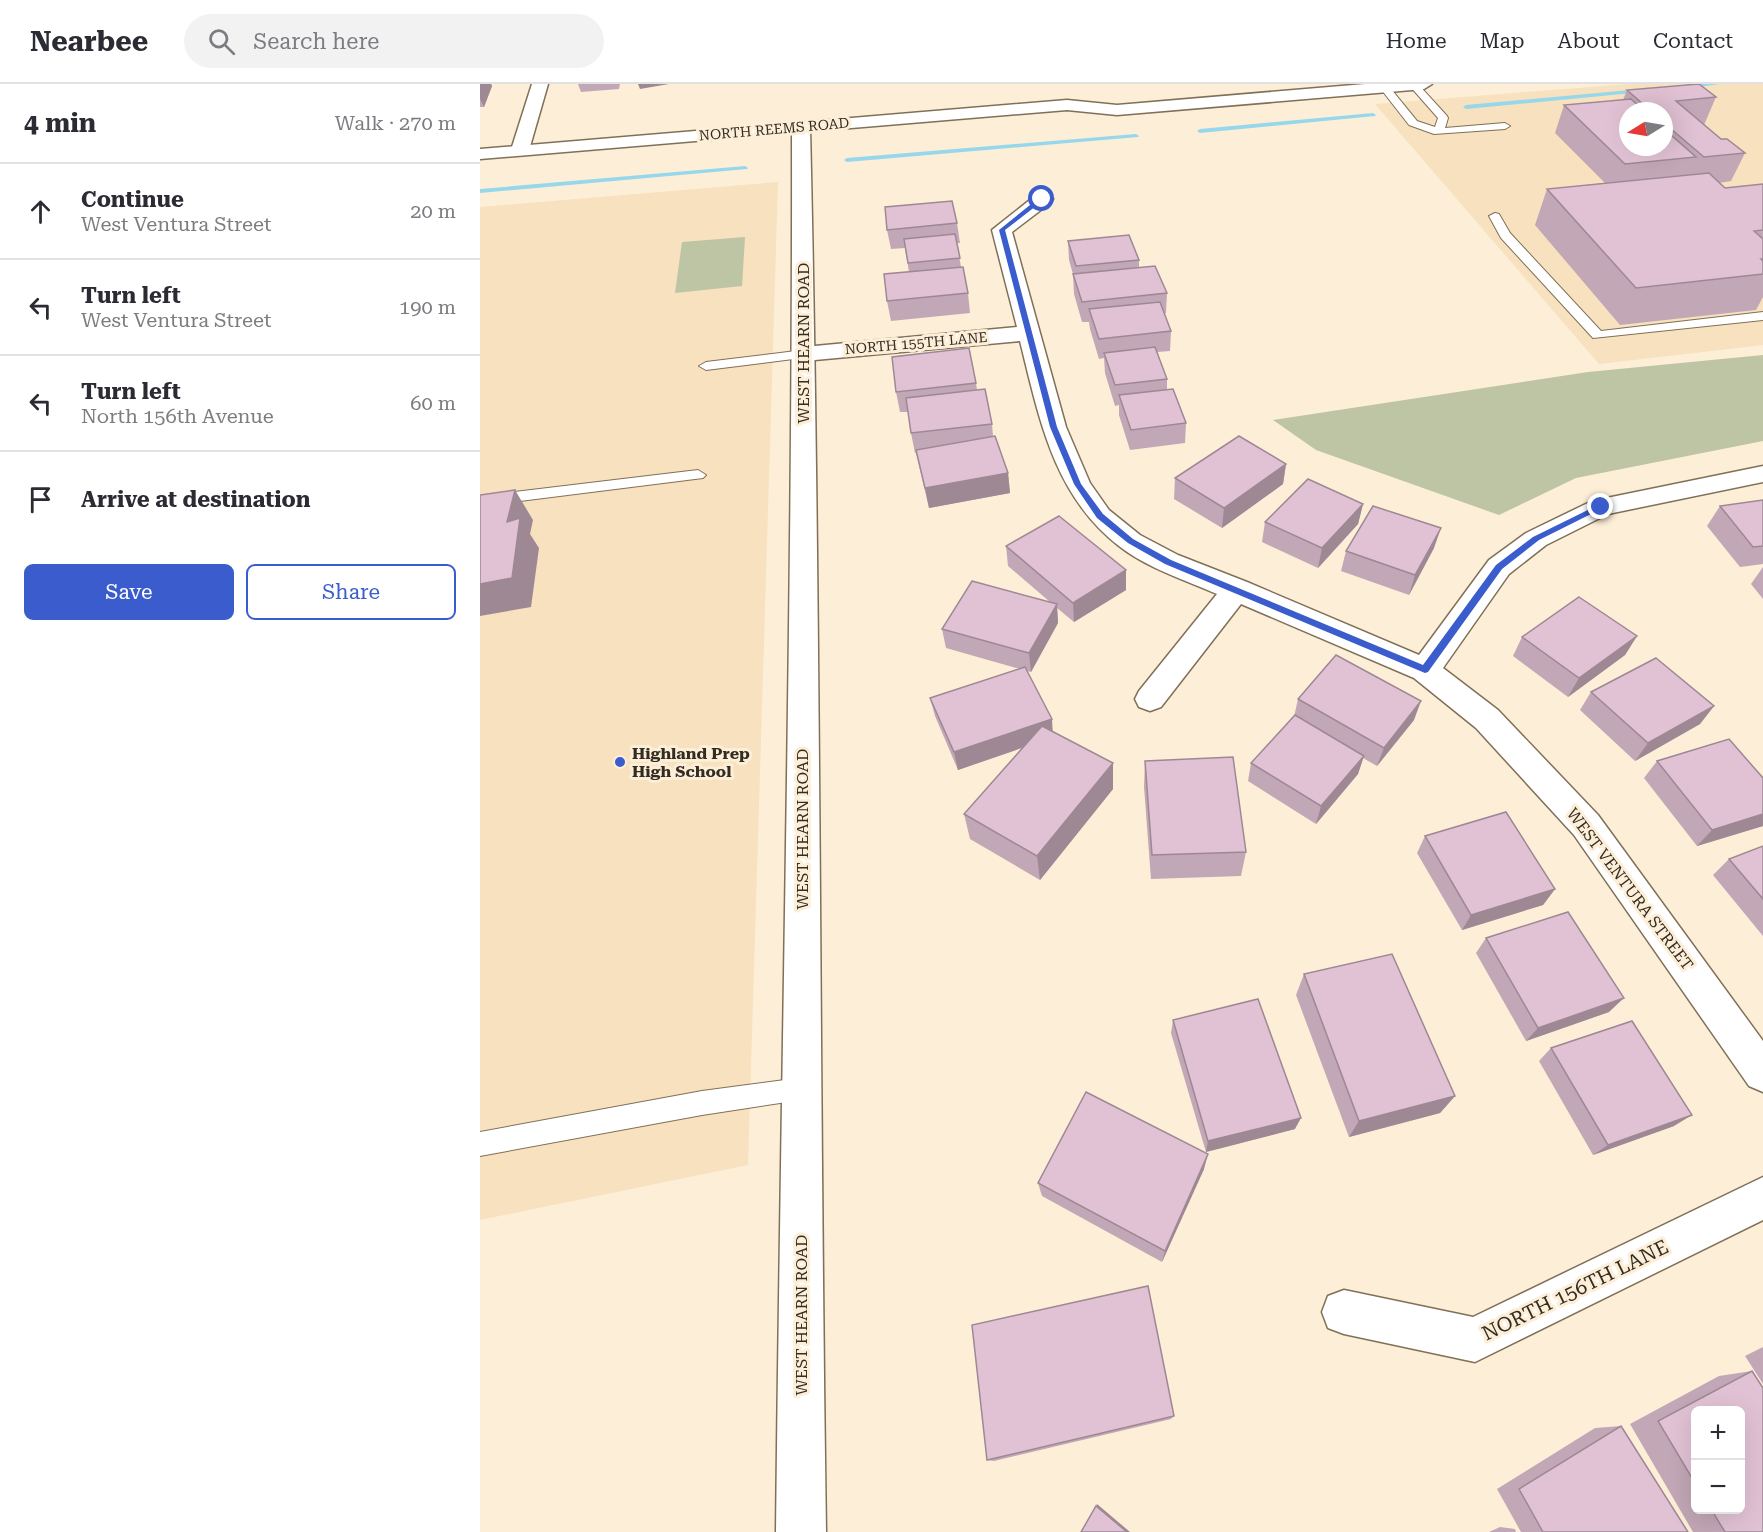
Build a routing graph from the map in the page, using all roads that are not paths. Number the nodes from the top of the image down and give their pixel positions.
1 (540, 84) edge
2 (1417, 84) edge
3 (1384, 86) edge
4 (1111, 92) dead end
5 (1067, 105) junction
6 (1505, 126) dead end
7 (801, 127) junction
8 (1438, 132) junction
9 (520, 150) junction
10 (480, 154) edge
11 (1042, 199) dead end
12 (1495, 216) dead end
13 (1763, 316) edge
14 (1029, 333) junction
15 (804, 354) junction
16 (706, 366) dead end
17 (1763, 474) edge
18 (698, 475) dead end
19 (480, 501) edge
20 (1237, 589) junction
21 (1425, 669) junction
22 (1150, 699) dead end
23 (1763, 1072) edge
24 (800, 1089) junction
25 (482, 1144) edge
26 (1763, 1198) edge
27 (1344, 1312) dead end
28 (801, 1532) edge

1 - 9 street
2 - 3 street, NORTH REEMS ROAD
2 - 8 lane
3 - 5 street, NORTH REEMS ROAD
3 - 8 lane
4 - 5 street, NORTH REEMS ROAD
5 - 7 street, NORTH REEMS ROAD
6 - 8 lane
7 - 9 street, NORTH REEMS ROAD
7 - 15 street, WEST HEARN ROAD
9 - 10 street, NORTH REEMS ROAD
11 - 14 street, WEST VENTURA STREET
12 - 13 lane
14 - 15 street, NORTH 155TH LANE
14 - 20 street, WEST VENTURA STREET
15 - 16 lane
15 - 24 street, WEST HEARN ROAD
17 - 21 street
18 - 19 lane
20 - 21 street, WEST VENTURA STREET
20 - 22 street
21 - 23 street, WEST VENTURA STREET
24 - 25 lane
24 - 28 street, WEST HEARN ROAD
26 - 27 street, NORTH 156TH LANE

